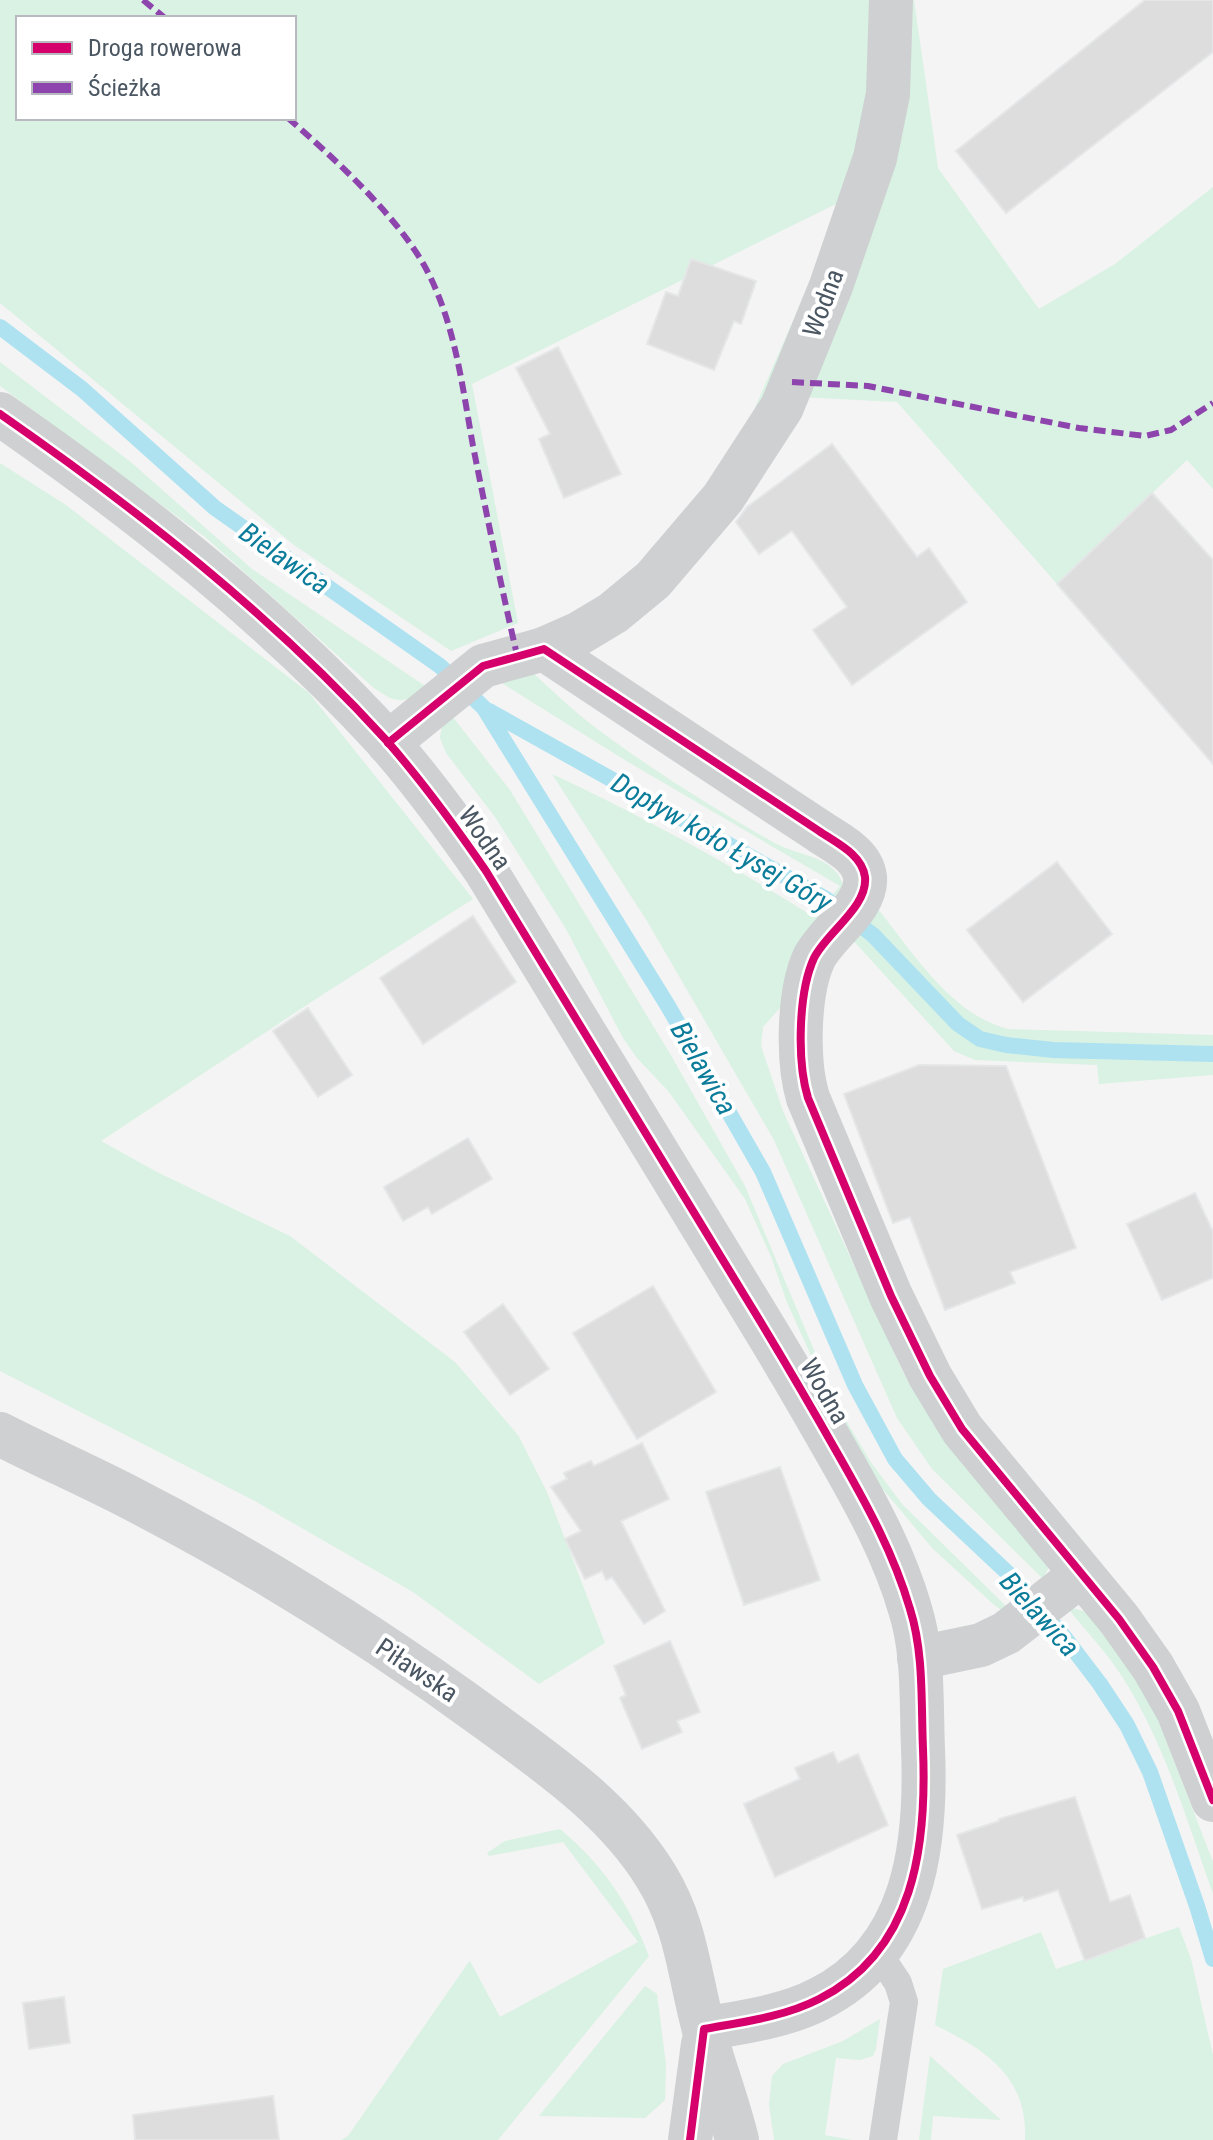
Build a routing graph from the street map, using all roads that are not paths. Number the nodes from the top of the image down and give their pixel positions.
1 (891, 0) edge
2 (0, 414) edge
3 (544, 649) junction
4 (388, 743) junction
5 (0, 1434) edge
6 (1053, 1597) junction
7 (919, 1658) junction
8 (1213, 1800) edge
9 (878, 1953) junction
10 (704, 2029) junction
11 (690, 2140) edge
12 (737, 2140) edge
13 (883, 2140) edge

1 - 3 street, Wodna
2 - 4 street, Wodna
3 - 4 street, Wodna
3 - 6 street
4 - 7 street, Wodna
5 - 10 street, Piławska
6 - 7 street
6 - 8 street
7 - 9 street, Wodna
9 - 10 street, Wodna
9 - 13 lane
10 - 11 street, Piławska
10 - 12 street, Piławska

